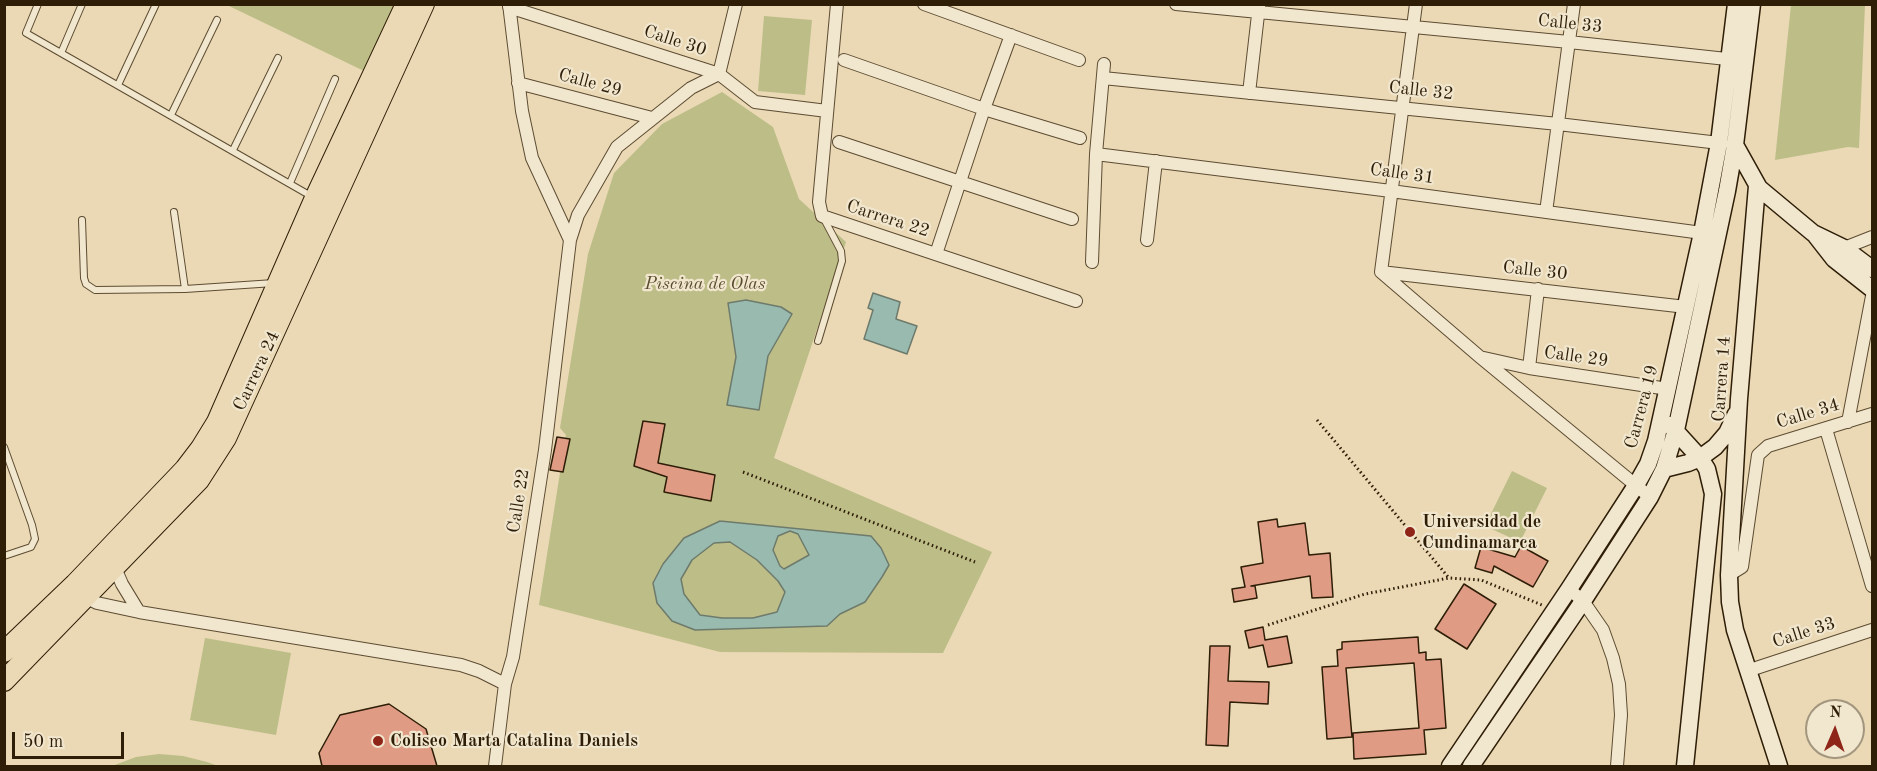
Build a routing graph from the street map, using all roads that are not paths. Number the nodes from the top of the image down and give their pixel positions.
1 (38, 4) edge
2 (82, 4) edge
3 (156, 4) edge
4 (406, 4) edge
5 (424, 4) edge
6 (735, 4) edge
7 (837, 4) edge
8 (1176, 4) edge
9 (1416, 4) edge
10 (1574, 4) edge
11 (1736, 4) edge
12 (1752, 4) edge
13 (925, 5) edge
14 (509, 6) edge
15 (1258, 9) edge
16 (217, 20) dead end
17 (1413, 28) junction
18 (1011, 35) junction
19 (1569, 42) junction
20 (61, 52) junction
21 (278, 58) dead end
22 (844, 60) dead end
23 (1079, 60) dead end
24 (1737, 60) junction
25 (1104, 64) dead end
26 (719, 74) junction
27 (335, 78) dead end
28 (1103, 78) junction
29 (518, 83) junction
30 (117, 85) junction
31 (1249, 93) junction
32 (1402, 108) junction
33 (984, 109) junction
34 (827, 111) junction
35 (171, 115) junction
36 (652, 118) junction
37 (1558, 124) junction
38 (1080, 138) dead end
39 (840, 142) dead end
40 (1727, 144) junction
41 (233, 150) junction
42 (1096, 154) junction
43 (1156, 161) junction
44 (960, 182) junction
45 (290, 183) junction
46 (1757, 186) junction
47 (1391, 190) junction
48 (1727, 191) junction
49 (1708, 200) junction
50 (323, 203) junction
51 (174, 212) dead end
52 (1545, 212) junction
53 (822, 216) junction
54 (1072, 219) dead end
55 (82, 220) dead end
56 (1702, 233) junction
57 (1813, 233) junction
58 (1872, 237) edge
59 (570, 240) junction
60 (1147, 240) dead end
61 (1844, 248) junction
62 (936, 254) junction
63 (1092, 262) dead end
64 (1872, 269) edge
65 (1381, 272) junction
66 (298, 282) junction
67 (277, 283) junction
68 (185, 289) junction
69 (1538, 289) junction
70 (1872, 289) edge
71 (1872, 296) edge
72 (1076, 301) dead end
73 (1686, 307) junction
74 (818, 341) dead end
75 (1479, 357) junction
76 (1528, 368) junction
77 (1668, 389) junction
78 (1739, 399) junction
79 (1872, 414) edge
80 (1662, 418) junction
81 (1848, 422) junction
82 (1826, 429) junction
83 (1676, 430) junction
84 (4, 447) edge
85 (1700, 458) junction
86 (1664, 469) junction
87 (1635, 487) junction
88 (1650, 497) junction
89 (4, 556) edge
90 (115, 568) junction
91 (1729, 574) junction
92 (1872, 586) edge
93 (1569, 589) junction
94 (87, 598) junction
95 (1583, 601) junction
96 (139, 612) junction
97 (1872, 630) edge
98 (4, 652) edge
99 (1747, 671) junction
100 (4, 681) edge
101 (505, 684) junction
102 (495, 766) edge
103 (1450, 766) edge
104 (1471, 766) edge
105 (1617, 766) edge
106 (1685, 766) edge
107 (1779, 766) edge

1 - 20 lane
2 - 20 lane
3 - 30 lane
4 - 50 main road, Carrera 24
5 - 50 main road, Carrera 24
6 - 26 street
7 - 34 street, Carrera 22
8 - 15 street, Calle 33
9 - 17 street
10 - 19 street
11 - 24 street, Carrera 19
12 - 24 street, Carrera 19
13 - 18 street
14 - 26 street, Calle 30
14 - 29 street
15 - 17 street, Calle 33
15 - 31 street
16 - 35 lane
17 - 19 street, Calle 33
17 - 32 street
18 - 23 street
18 - 33 street
19 - 24 street, Calle 33
19 - 37 street
20 - 30 lane
21 - 41 lane
22 - 33 street
24 - 40 street, Carrera 19
25 - 28 street
26 - 34 street, Calle 30
26 - 36 street, Calle 22
27 - 45 lane
28 - 31 street, Calle 32
28 - 42 street
29 - 36 street, Calle 29
29 - 59 street
30 - 35 lane
31 - 32 street, Calle 32
32 - 37 street, Calle 32
32 - 47 street
33 - 38 street
33 - 44 street
34 - 53 street, Carrera 22
35 - 41 lane
36 - 59 street, Calle 22
37 - 40 street, Calle 32
37 - 52 street
39 - 44 street
40 - 46 street
40 - 48 street, Carrera 19
40 - 49 street, Carrera 19
41 - 45 lane
42 - 43 street, Calle 31
42 - 63 street
43 - 47 street, Calle 31
43 - 60 street
44 - 54 street
44 - 62 street
45 - 50 lane
46 - 48 street
46 - 57 street
46 - 78 street, Carrera 14
47 - 52 street, Calle 31
47 - 65 street
48 - 49 street
48 - 83 street, Carrera 19
49 - 56 street, Carrera 19
50 - 66 main road, Carrera 24
50 - 67 main road, Carrera 24
51 - 68 lane
52 - 56 street, Calle 31
53 - 62 street, Carrera 22
53 - 74 lane
55 - 68 lane
56 - 73 street, Carrera 19
57 - 61 street
57 - 70 street
58 - 61 street
59 - 101 street, Calle 22
61 - 64 street
62 - 72 street, Carrera 22
65 - 69 street, Calle 30
65 - 75 street
66 - 67 lane
66 - 90 main road, Carrera 24
67 - 68 lane
67 - 98 main road, Carrera 24
69 - 73 street, Calle 30
69 - 76 street
71 - 81 street
73 - 77 street, Carrera 19
75 - 76 street, Calle 29
75 - 87 street
76 - 77 street, Calle 29
77 - 80 street, Carrera 19
78 - 85 street
78 - 91 street, Carrera 14
79 - 81 street, Calle 34
80 - 83 street
80 - 87 street, Carrera 19
81 - 82 street, Calle 34
82 - 91 street, Calle 34
82 - 92 street
83 - 85 street
83 - 86 street, Carrera 19
84 - 89 lane
85 - 86 street
85 - 106 street
86 - 88 street, Carrera 19
87 - 88 street
87 - 93 street, Carrera 19
88 - 95 street, Carrera 19
90 - 94 main road, Carrera 24
90 - 96 street
91 - 99 street, Carrera 14
93 - 95 street
93 - 103 street, Carrera 19
94 - 96 street
94 - 100 main road, Carrera 24
95 - 104 street, Carrera 19
95 - 105 street
96 - 101 street
97 - 99 street, Calle 33
99 - 107 street, Carrera 14
101 - 102 street, Calle 22

